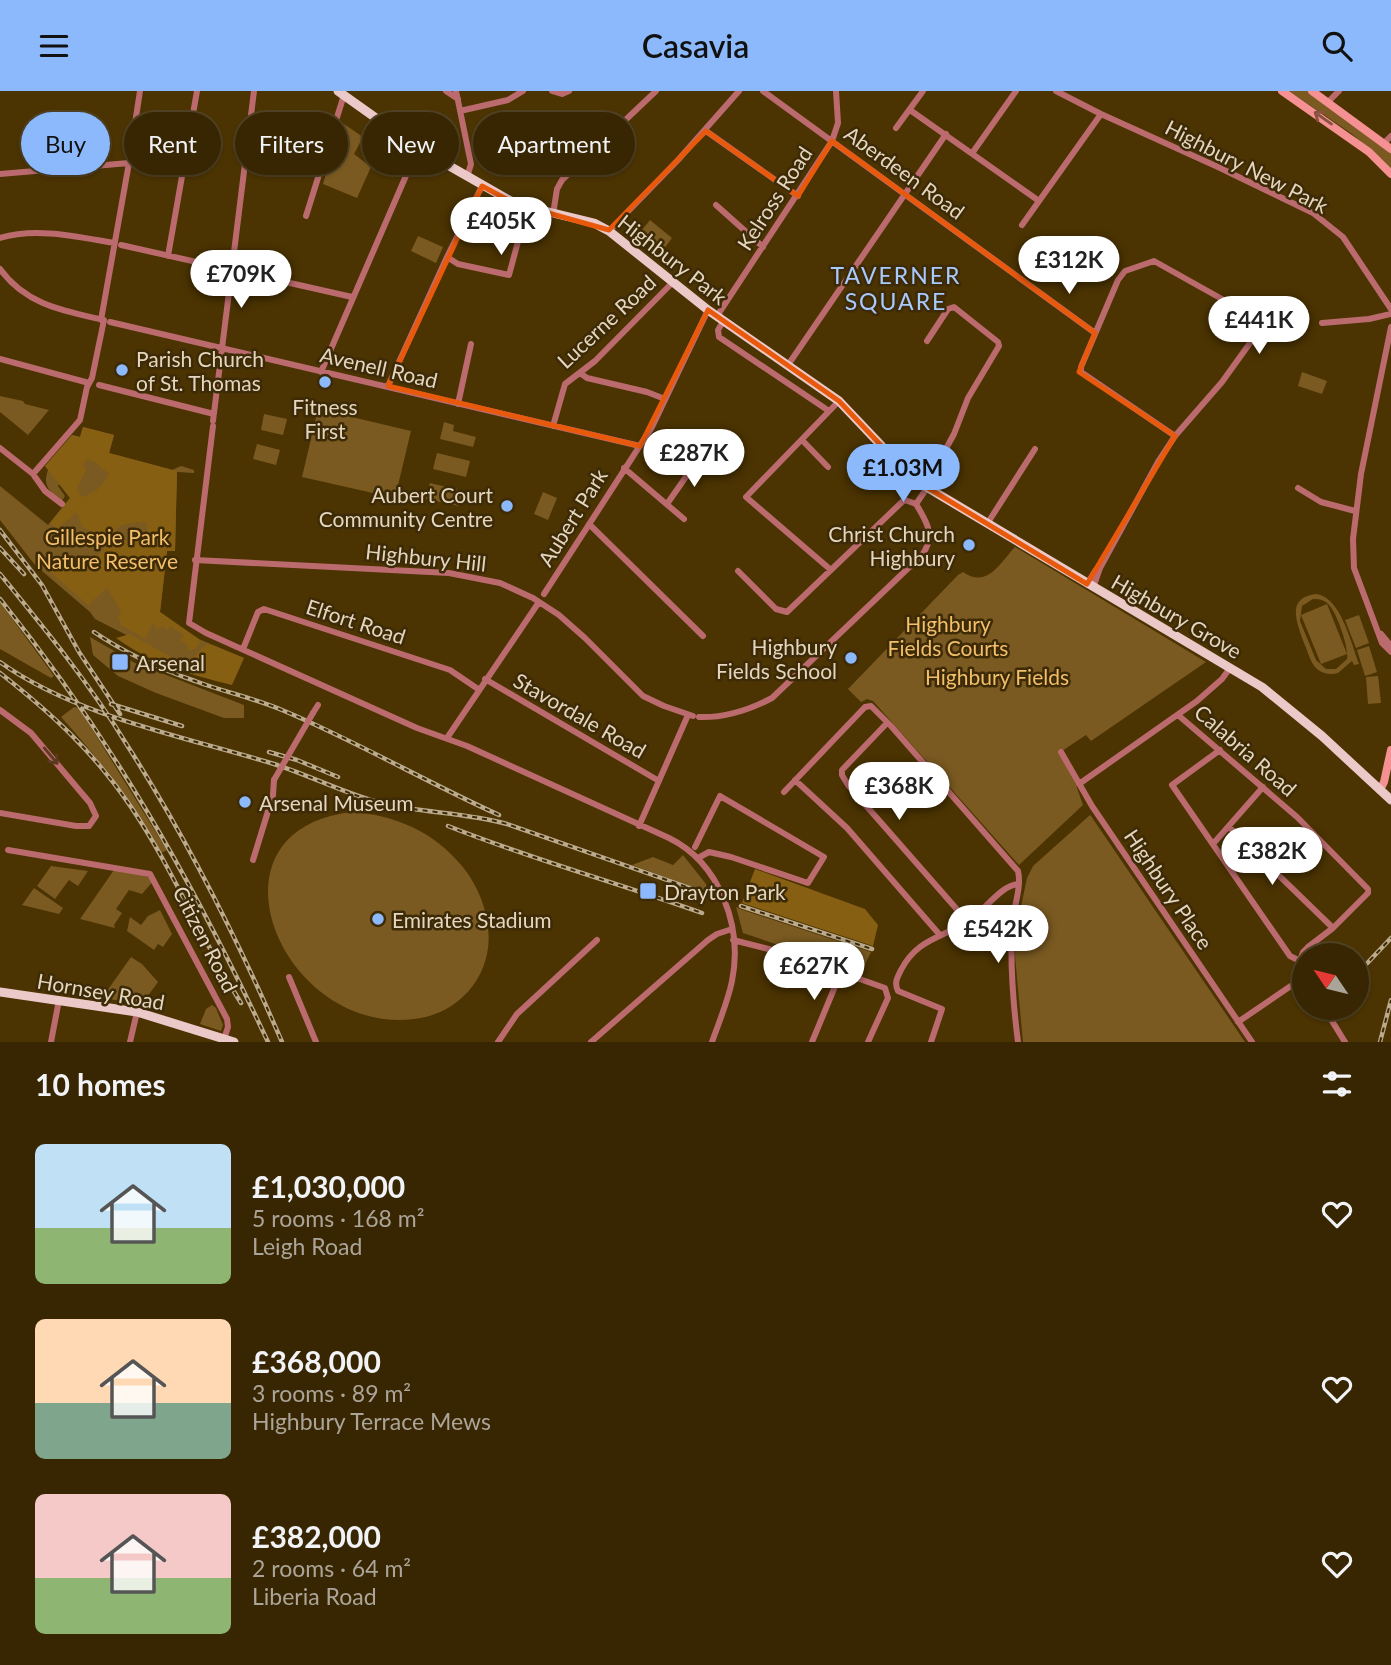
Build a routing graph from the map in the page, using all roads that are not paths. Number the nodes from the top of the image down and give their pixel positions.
1 (140, 91) edge
2 (197, 91) edge
3 (254, 91) edge
4 (446, 91) edge
5 (456, 91) edge
6 (523, 91) edge
7 (552, 91) edge
8 (569, 91) edge
9 (656, 91) edge
10 (739, 91) edge
11 (763, 91) edge
12 (836, 91) edge
13 (923, 91) edge
14 (1016, 91) edge
15 (1056, 91) edge
16 (1282, 91) edge
17 (1312, 91) edge
18 (1339, 91) edge
19 (341, 93) edge
20 (458, 99) junction
21 (1328, 102) junction
22 (910, 110) junction
23 (460, 111) junction
24 (137, 112) edge
25 (368, 112) edge
26 (1101, 114) junction
27 (896, 128) dead end
28 (706, 131) junction
29 (946, 134) junction
30 (832, 141) junction
31 (1389, 143) edge
32 (973, 152) junction
33 (124, 161) edge
34 (459, 172) edge
35 (0, 174) edge
36 (1391, 174) edge
37 (127, 175) edge
38 (406, 175) edge
39 (467, 177) junction
40 (482, 186) junction
41 (905, 194) junction
42 (798, 196) junction
43 (1039, 201) junction
44 (716, 205) dead end
45 (527, 208) junction
46 (553, 214) junction
47 (306, 216) dead end
48 (1022, 225) dead end
49 (609, 230) junction
50 (0, 238) edge
51 (118, 244) junction
52 (763, 247) junction
53 (168, 256) junction
54 (447, 257) junction
55 (0, 269) edge
56 (233, 270) junction
57 (673, 282) junction
58 (352, 297) junction
59 (708, 310) junction
60 (1391, 311) edge
61 (720, 318) junction
62 (105, 321) junction
63 (1322, 323) dead end
64 (1391, 327) edge
65 (1095, 333) junction
66 (927, 341) dead end
67 (471, 344) dead end
68 (223, 348) junction
69 (0, 359) edge
70 (788, 365) junction
71 (321, 372) junction
72 (580, 373) junction
73 (89, 383) junction
74 (99, 385) dead end
75 (388, 386) junction
76 (666, 399) junction
77 (839, 401) junction
78 (457, 404) junction
79 (829, 411) junction
80 (214, 420) junction
81 (553, 426) junction
82 (1175, 436) junction
83 (802, 440) junction
84 (640, 446) junction
85 (0, 448) edge
86 (1035, 449) dead end
87 (699, 458) dead end
88 (828, 467) dead end
89 (624, 468) junction
90 (33, 474) junction
91 (926, 487) junction
92 (1298, 488) dead end
93 (62, 504) dead end
94 (667, 504) junction
95 (916, 505) junction
96 (1355, 511) junction
97 (684, 519) dead end
98 (589, 524) junction
99 (987, 524) junction
100 (195, 560) junction
101 (831, 570) junction
102 (738, 571) dead end
103 (1090, 586) junction
104 (544, 594) dead end
105 (539, 602) junction
106 (1378, 630) junction
107 (703, 636) dead end
108 (1391, 646) edge
109 (243, 649) junction
110 (1391, 652) edge
111 (1230, 668) junction
112 (485, 679) junction
113 (478, 689) junction
114 (318, 705) dead end
115 (0, 710) edge
116 (1178, 715) junction
117 (693, 716) junction
118 (887, 723) junction
119 (447, 738) junction
120 (1220, 750) junction
121 (1391, 750) edge
122 (1061, 752) dead end
123 (795, 780) junction
124 (659, 781) junction
125 (1079, 784) junction
126 (1263, 787) junction
127 (1377, 787) junction
128 (784, 792) dead end
129 (1391, 800) edge
130 (0, 813) edge
131 (639, 826) junction
132 (1229, 827) junction
133 (1213, 843) junction
134 (695, 847) dead end
135 (8, 850) dead end
136 (698, 858) junction
137 (253, 860) dead end
138 (1019, 884) junction
139 (968, 922) junction
140 (1334, 928) junction
141 (732, 929) junction
142 (939, 934) junction
143 (597, 940) dead end
144 (733, 940) junction
145 (1313, 943) edge
146 (1292, 957) edge
147 (841, 972) junction
148 (289, 977) dead end
149 (1292, 984) edge
150 (0, 992) edge
151 (59, 1000) junction
152 (136, 1012) junction
153 (1331, 1020) edge
154 (1238, 1022) junction
155 (213, 1039) edge
156 (229, 1041) edge
157 (51, 1042) edge
158 (130, 1042) edge
159 (316, 1042) edge
160 (498, 1042) edge
161 (591, 1042) edge
162 (712, 1042) edge
163 (811, 1042) edge
164 (869, 1042) edge
165 (931, 1042) edge
166 (1018, 1042) edge
167 (1252, 1042) edge
168 (1345, 1042) edge

1 - 24 street
2 - 53 street
3 - 56 street
4 - 20 street
5 - 20 street
6 - 23 street
7 - 8 street
9 - 46 street
10 - 28 street
11 - 30 street, Aberdeen Road
12 - 30 street, Kelross Road
13 - 22 street
14 - 32 street
15 - 26 street, Highbury New Park
36 -> 16 street
17 - 21 street
18 - 21 street
19 - 25 main road, Highbury Park
19 - 47 street
20 - 23 street
21 - 31 street
22 - 27 street
22 - 29 street
23 - 39 street
26 - 43 street
26 - 60 street, Highbury New Park
28 - 42 street
28 - 49 street
29 - 32 street
29 - 41 street
30 - 41 street, Aberdeen Road
30 - 42 street, Kelross Road
32 - 43 street
33 - 35 street
34 - 39 main road, Highbury Park
37 - 51 street
38 - 58 street
39 - 40 main road, Highbury Park
40 - 45 main road, Highbury Park
40 - 54 street
41 - 65 street, Aberdeen Road
41 - 70 street
42 - 52 street, Kelross Road
43 - 48 street
44 - 52 street
45 - 46 main road, Highbury Park
45 - 54 street
46 - 49 main road, Highbury Park
49 - 57 main road, Highbury Park
50 - 51 street
51 - 53 street
51 - 62 street
52 - 61 street, Kelross Road
53 - 56 street
54 - 75 street
55 - 62 street, Avenell Road
56 - 58 street
56 - 68 street
57 - 59 main road, Highbury Park
57 - 72 street, Lucerne Road
58 - 71 street
59 - 61 main road, Highbury Park
59 - 76 street, Aubert Park
60 - 63 street
61 - 70 main road, Highbury Park
61 - 79 street, Highbury Park
62 - 68 street, Avenell Road
62 - 73 street
64 - 96 street
65 - 82 street
65 - 82 street
66 - 91 street
67 - 78 street
68 - 71 street, Avenell Road
68 - 80 street
69 - 73 street
70 - 77 main road, Highbury Park
71 - 75 street, Avenell Road
72 - 76 street
72 - 81 street, Lucerne Road
73 - 90 street
74 - 80 street
75 - 78 street, Avenell Road
76 - 84 street, Aubert Park
77 - 79 street
77 - 91 main road, Highbury Park
78 - 81 street, Avenell Road
79 - 83 street
80 - 100 street
81 - 84 street, Avenell Road
82 - 103 street
83 - 88 street
83 - 101 street
84 - 89 street, Aubert Park
85 - 90 street
86 - 99 street
87 - 94 street
89 - 94 street
89 - 98 street, Aubert Park
90 - 93 street
91 - 95 street
91 - 99 main road, Highbury Grove
92 - 96 street
94 - 97 street
95 - 101 street
95 - 117 street, Highbury Hill
96 - 106 street
98 - 104 street, Aubert Park
98 - 107 street
99 - 103 main road, Highbury Grove
100 - 105 street, Highbury Hill
100 - 109 street
101 - 102 street
103 - 111 main road, Highbury Grove
105 - 112 street
105 - 117 street, Highbury Hill
106 - 108 street
106 - 110 street
109 - 113 street, Elfort Road
109 - 119 street
111 - 116 street
111 - 127 main road, Highbury Grove
112 - 113 street
112 - 124 street, Stavordale Road
113 - 119 street
114 - 137 street, bridge
115 -> 130 street
116 - 120 street, Calabria Road
116 - 125 street
117 - 124 street
118 - 123 street
118 - 138 street
118 - 139 street
119 - 131 street
120 - 126 street, Calabria Road
120 - 133 street
121 - 127 street
122 - 125 street, Highbury Place
123 - 128 street
123 - 142 street
124 - 131 street
125 - 154 street, Highbury Place
126 - 132 street
126 - 140 street, Calabria Road
127 - 129 main road, Highbury Grove
131 - 136 street
132 - 133 street
132 - 140 street
133 - 146 street
134 - 136 street
135 - 156 street, Citizen Road
136 - 141 street
138 - 139 street
138 - 166 street
139 - 142 street
140 - 145 street, Calabria Road
141 - 144 street
141 - 161 street
142 - 165 street
143 - 160 street
144 - 147 street
144 - 162 street
147 - 163 street
147 - 164 street
148 - 159 street
149 - 154 street
150 - 151 main road, Hornsey Road
151 - 152 main road, Hornsey Road
151 - 157 street
152 - 155 main road, Hornsey Road
152 - 158 street
153 - 168 street
154 - 167 street, Highbury Place
155 - 156 main road, Hornsey Road

